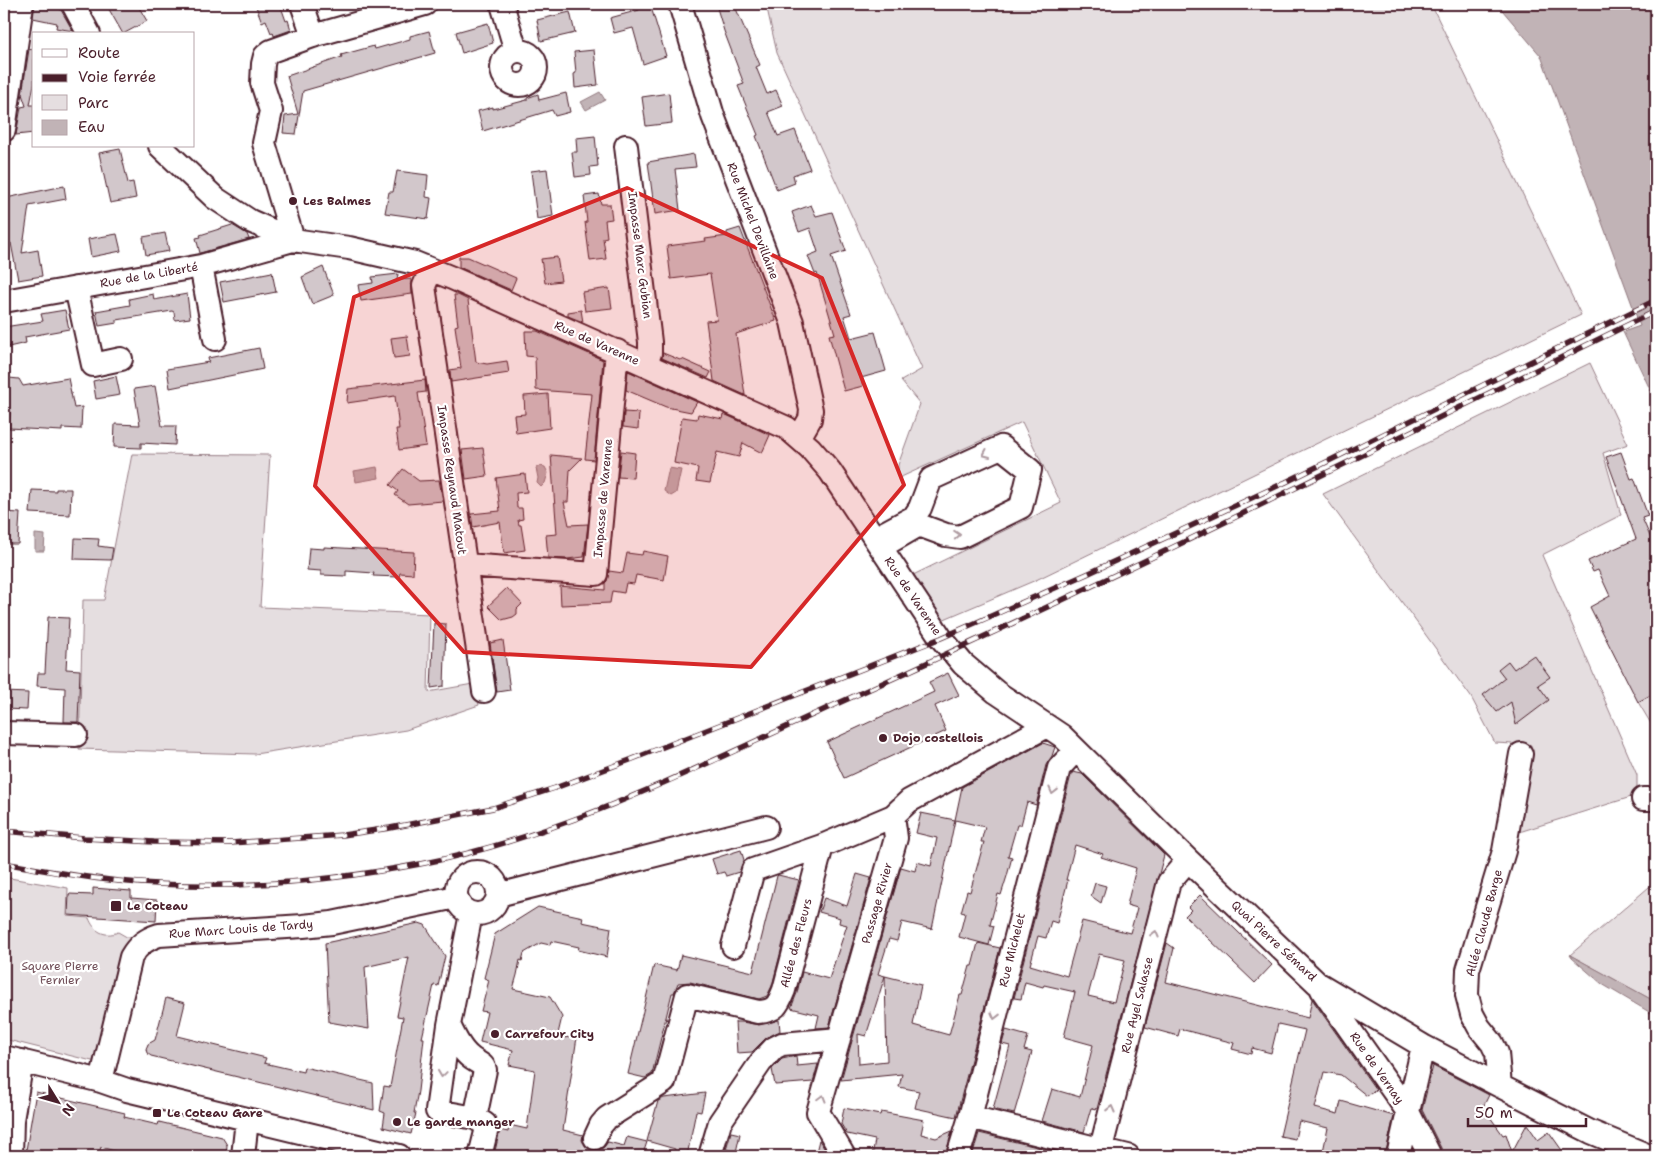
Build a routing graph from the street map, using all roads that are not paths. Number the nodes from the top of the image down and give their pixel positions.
1 (22, 4) edge
2 (73, 4) edge
3 (302, 4) edge
4 (424, 4) edge
5 (502, 4) edge
6 (680, 4) edge
7 (88, 32) edge
8 (313, 36) junction
9 (516, 51) dead end
10 (4, 130) edge
11 (626, 146) dead end
12 (162, 148) edge
13 (293, 240) junction
14 (201, 266) junction
15 (431, 270) junction
16 (76, 288) junction
17 (4, 301) edge
18 (215, 339) dead end
19 (617, 351) junction
20 (121, 359) dead end
21 (646, 364) junction
22 (799, 438) junction
23 (920, 508) junction
24 (930, 529) junction
25 (878, 543) junction
26 (465, 565) junction
27 (952, 652) joint
28 (484, 691) dead end
29 (1047, 726) junction
30 (4, 733) edge
31 (76, 735) dead end
32 (1076, 750) junction
33 (1521, 754) dead end
34 (894, 816) junction
35 (766, 827) dead end
36 (822, 846) junction
37 (1188, 860) junction
38 (498, 895) junction
39 (456, 897) junction
40 (471, 914) junction
41 (732, 946) dead end
42 (1317, 983) junction
43 (450, 1025) junction
44 (838, 1039) junction
45 (1424, 1046) junction
46 (13, 1059) edge
47 (101, 1080) junction
48 (1500, 1086) junction
49 (1408, 1112) junction
50 (970, 1117) junction
51 (475, 1118) junction
52 (247, 1120) junction
53 (595, 1138) tunnel mouth
54 (326, 1148) edge
55 (1100, 1153) edge
56 (11, 1156) edge
57 (243, 1156) edge
58 (399, 1156) edge
59 (480, 1156) edge
60 (710, 1156) edge
61 (844, 1156) edge
62 (958, 1156) edge
63 (1128, 1156) edge
64 (1398, 1156) edge
65 (1430, 1156) edge
66 (1649, 1156) edge

1 - 10 street
2 - 7 street
3 - 8 street
4 - 8 street
5 - 9 street
6 - 22 street, Rue Michel Devillaine
8 - 13 street
11 - 21 street, Impasse Marc Gubian
12 - 13 street, Rue de Varenne
13 - 14 street, Rue de la Liberté
13 - 15 street, Rue de Varenne
14 - 16 street, Rue de la Liberté
14 - 18 street
15 - 19 street, Rue de Varenne
15 - 26 street, Impasse Reynaud Matout
16 - 17 street, Rue de la Liberté
16 - 20 street
19 - 21 street, Rue de Varenne
19 - 26 street, Impasse de Varenne
21 - 22 street, Rue de Varenne
22 - 25 street, Rue de Varenne
23 - 24 street
24 -> 23 street
23 - 25 street
24 - 25 street
25 - 27 street, Rue de Varenne
26 - 28 street, Impasse Reynaud Matout
27 - 29 street, Quai Pierre Sémard
29 - 32 street, Quai Pierre Sémard
29 - 34 street
30 - 31 street
32 - 37 street, Quai Pierre Sémard
32 -> 50 street, Rue Michelet
33 - 48 street, Allée Claude Barge
34 - 36 street
34 - 44 street, Passage Rivier
35 - 38 street
36 - 41 street
36 - 53 street, Allée des Fleurs
37 - 42 street, Quai Pierre Sémard
55 -> 37 street, Rue Ayel Salasse
38 - 39 street
38 - 40 street
39 - 40 street
39 - 47 street, Rue Marc Louis de Tardy
40 - 43 street
42 - 45 street, Quai Pierre Sémard
42 - 49 street, Rue de Vernay
43 - 51 street
43 -> 51 street
44 - 60 street
61 -> 44 street, Passage Rivier
45 - 48 street, Quai Pierre Sémard
45 - 49 street
46 - 47 street
46 - 56 street
47 - 52 street
48 - 66 street, Quai Pierre Sémard
49 - 64 street
49 - 65 street, Rue de Vernay
50 - 55 street
50 - 62 street, Rue Michelet
51 - 59 street
52 - 54 street
52 - 57 street
54 - 58 street
55 - 63 street

